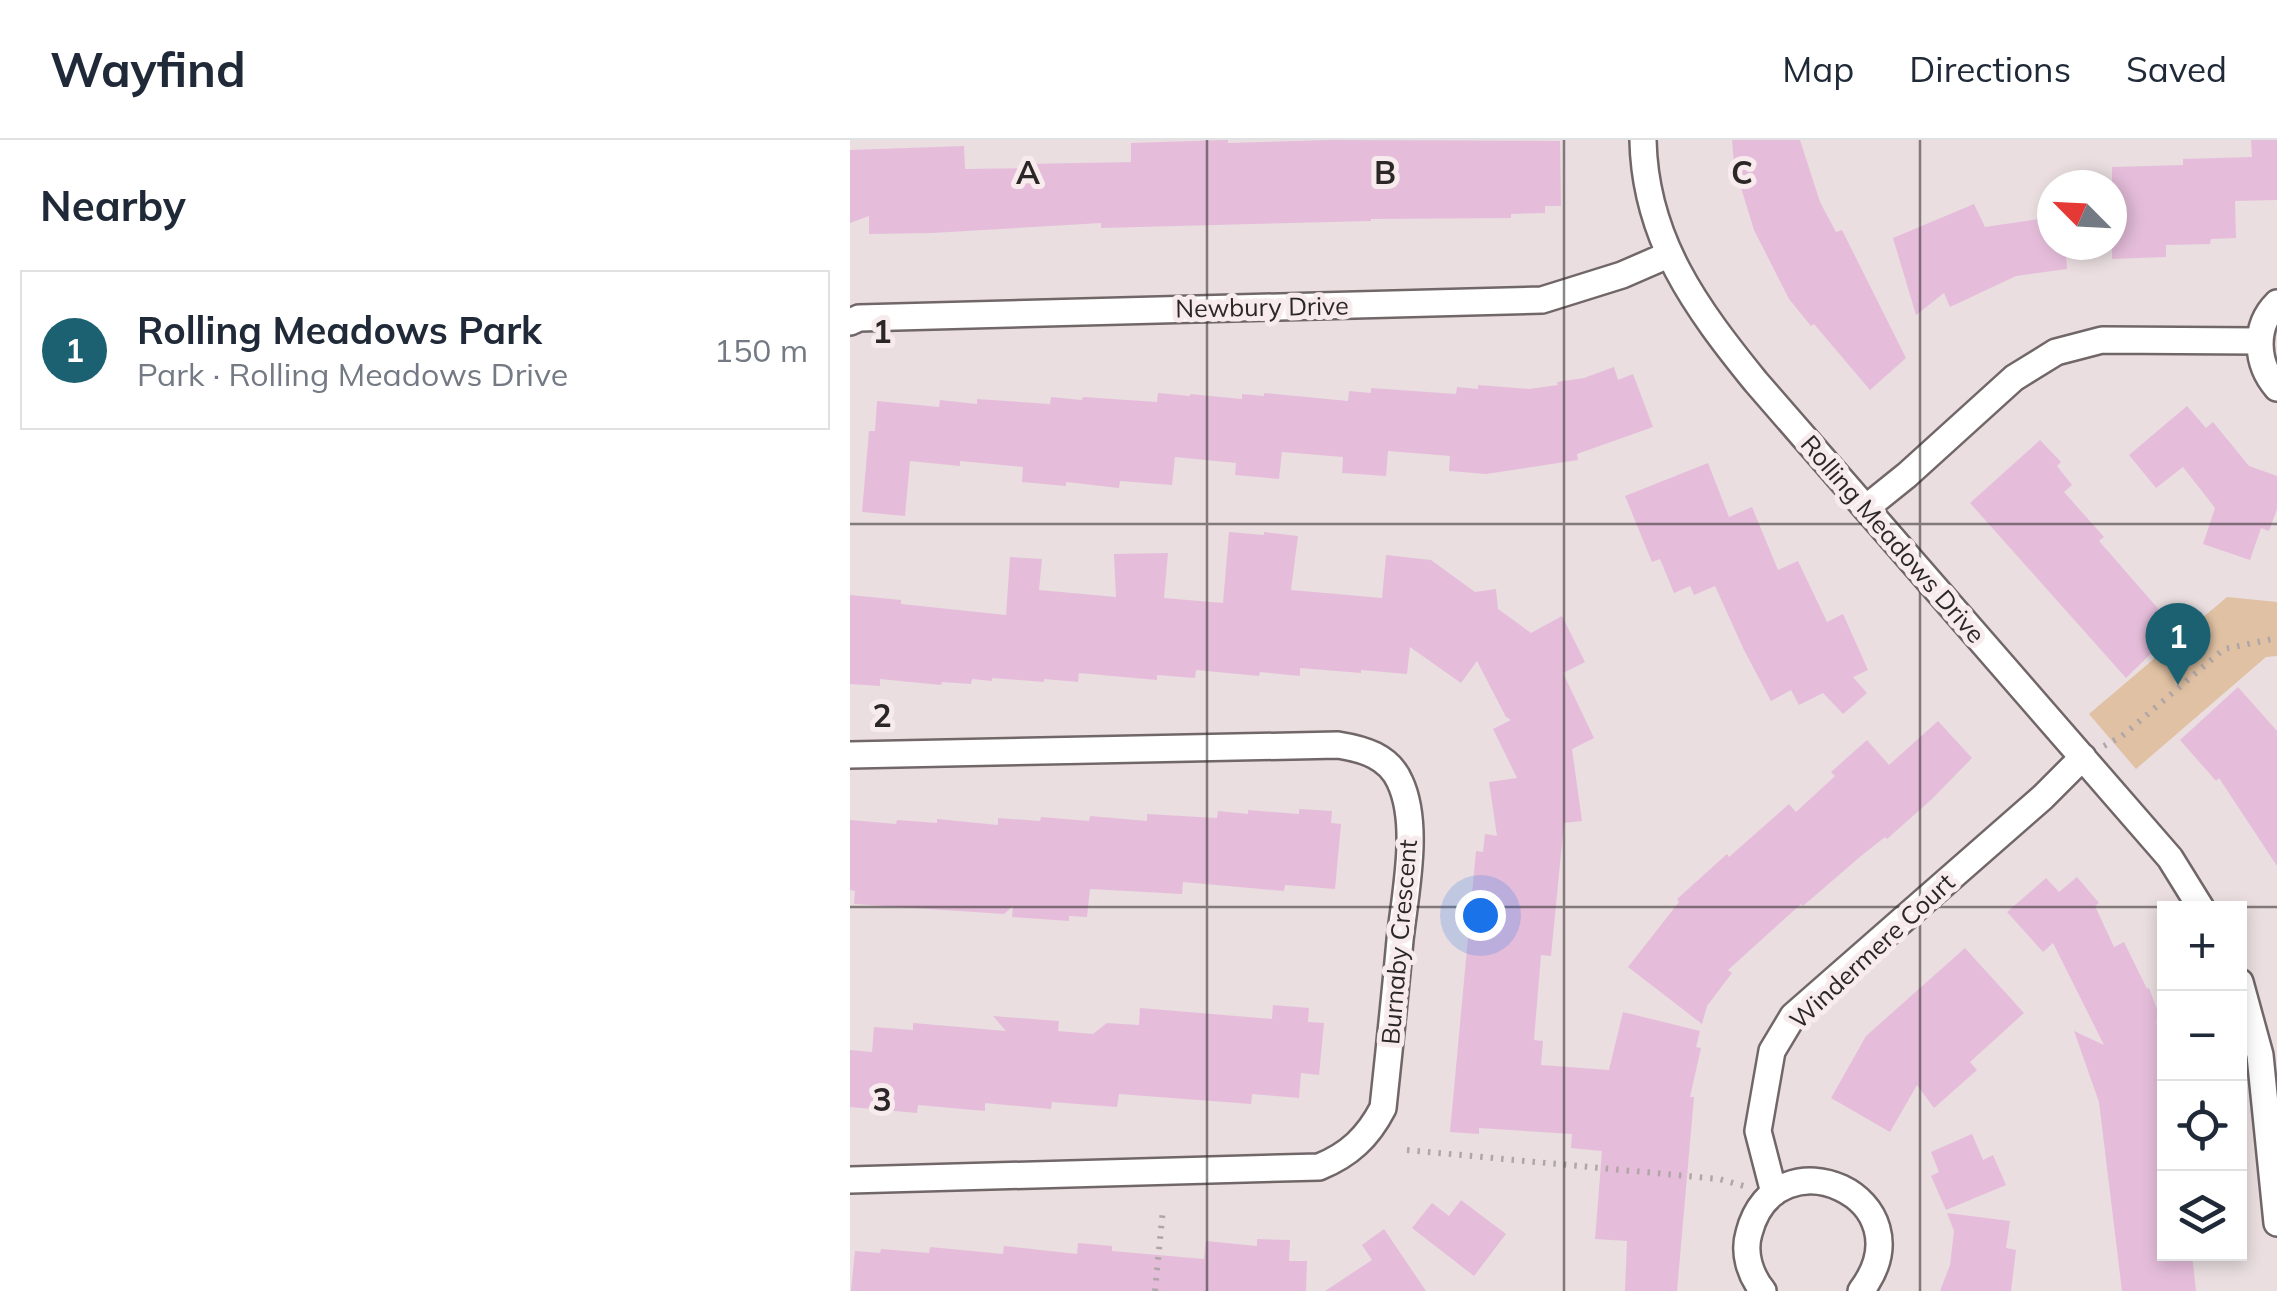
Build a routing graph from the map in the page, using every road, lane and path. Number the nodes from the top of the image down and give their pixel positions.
1 (1643, 140) edge
2 (1668, 255) junction
3 (2277, 303) edge
4 (850, 322) edge
5 (2259, 341) junction
6 (2277, 388) edge
7 (1866, 508) junction
8 (2277, 638) edge
9 (850, 754) edge
10 (2083, 757) junction
11 (2197, 901) edge
12 (2242, 991) edge
13 (1408, 1150) dead end
14 (850, 1180) edge
15 (1774, 1193) junction
16 (1164, 1210) dead end
17 (2277, 1223) edge
18 (1155, 1291) edge
19 (1763, 1291) edge
20 (1861, 1291) edge

1 - 2 street, Rolling Meadows Drive
2 - 4 street, Newbury Drive
2 - 7 street, Rolling Meadows Drive
3 - 5 street
5 - 6 street
5 - 7 street
7 - 10 street, Rolling Meadows Drive
8 - 10 path
9 - 14 street, Burnaby Crescent
10 - 11 street, Rolling Meadows Drive
10 - 15 street, Windermere Court
12 - 17 street
13 - 15 path
15 - 19 street
15 - 20 street
16 - 18 path

